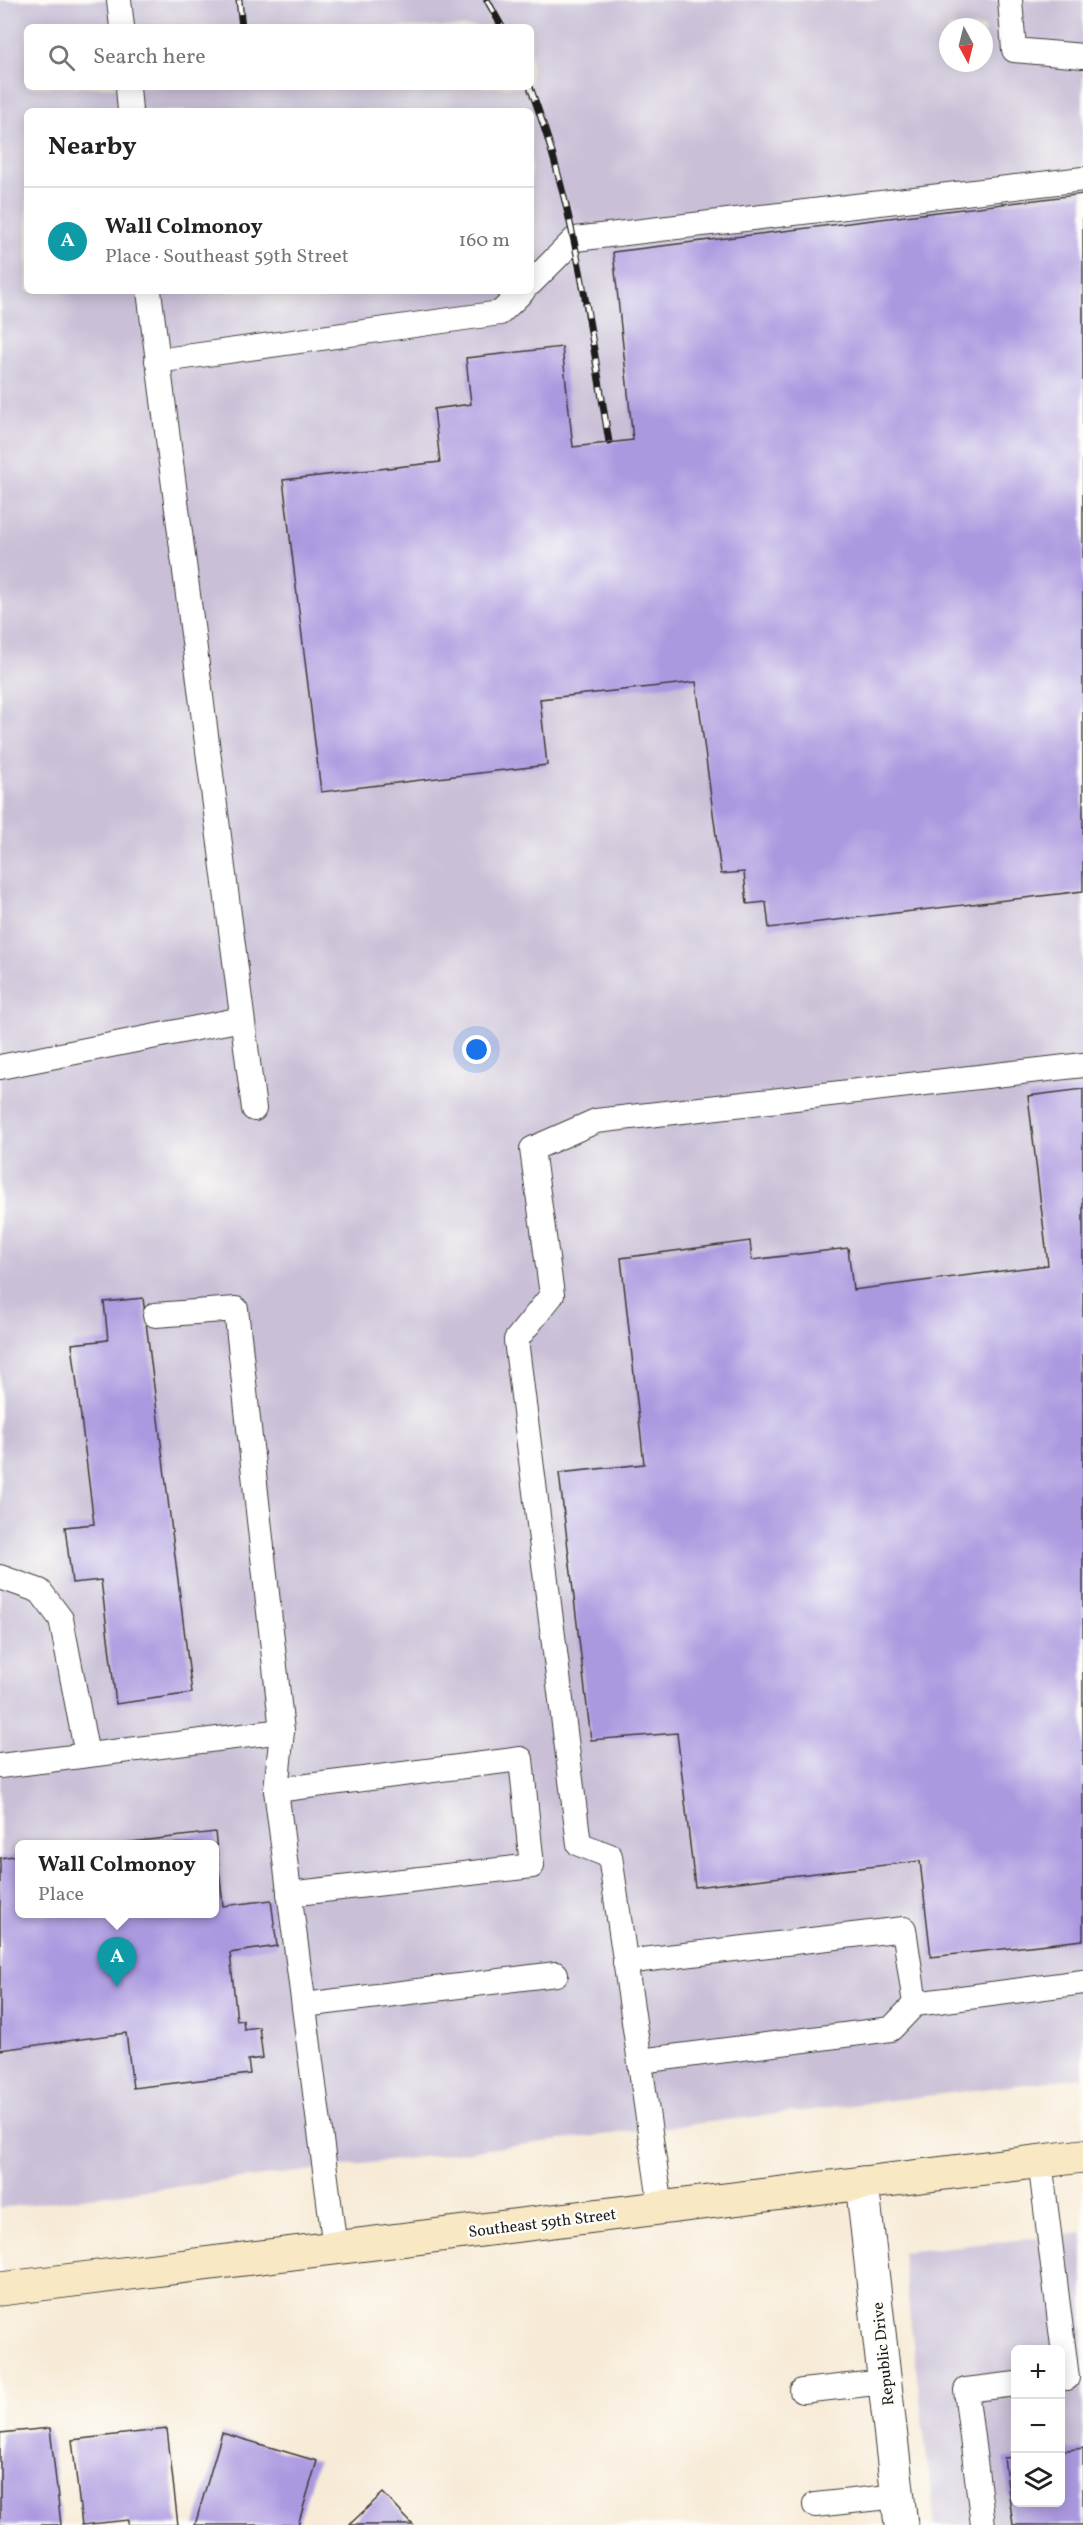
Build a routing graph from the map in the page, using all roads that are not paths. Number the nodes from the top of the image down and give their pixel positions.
1 (119, 0) edge
2 (1010, 0) edge
3 (122, 24) edge
4 (1083, 56) edge
5 (128, 90) edge
6 (130, 108) edge
7 (1083, 179) edge
8 (534, 280) edge
9 (149, 294) edge
10 (520, 294) edge
11 (157, 361) junction
12 (242, 1019) junction
13 (1083, 1065) edge
14 (0, 1067) edge
15 (254, 1109) dead end
16 (155, 1315) dead end
17 (0, 1577) edge
18 (282, 1731) junction
19 (87, 1755) junction
20 (0, 1766) edge
21 (276, 1790) junction
22 (290, 1894) junction
23 (625, 1962) junction
24 (556, 1974) dead end
25 (1083, 1982) edge
26 (915, 2004) junction
27 (304, 2005) junction
28 (640, 2061) junction
29 (1083, 2156) edge
30 (1040, 2161) junction
31 (862, 2183) junction
32 (661, 2208) junction
33 (335, 2248) junction
34 (0, 2289) edge
35 (1070, 2378) edge
36 (885, 2382) junction
37 (1011, 2385) edge
38 (802, 2391) dead end
39 (815, 2505) dead end
40 (899, 2510) edge
41 (983, 2525) edge

1 - 3 lane
2 - 4 lane
5 - 6 lane
7 - 8 lane
9 - 11 lane
10 - 11 lane
11 - 12 lane
12 - 14 lane
12 - 15 lane
13 - 23 lane
16 - 18 lane
17 - 19 lane
18 - 19 lane
18 - 21 lane
19 - 20 lane
21 - 22 lane
21 - 22 lane
22 - 27 lane
23 - 26 lane
23 - 28 lane
24 - 27 lane
25 - 26 lane
26 - 28 lane
27 - 33 lane
28 - 32 lane
29 - 30 main road, Southeast 59th Street
30 - 31 main road, Southeast 59th Street
30 - 35 lane
31 - 32 main road, Southeast 59th Street
31 - 36 street, Republic Drive
32 - 33 main road, Southeast 59th Street
33 - 34 main road, Southeast 59th Street
36 - 38 lane
36 - 40 street, Republic Drive
37 - 41 lane
39 - 40 lane

